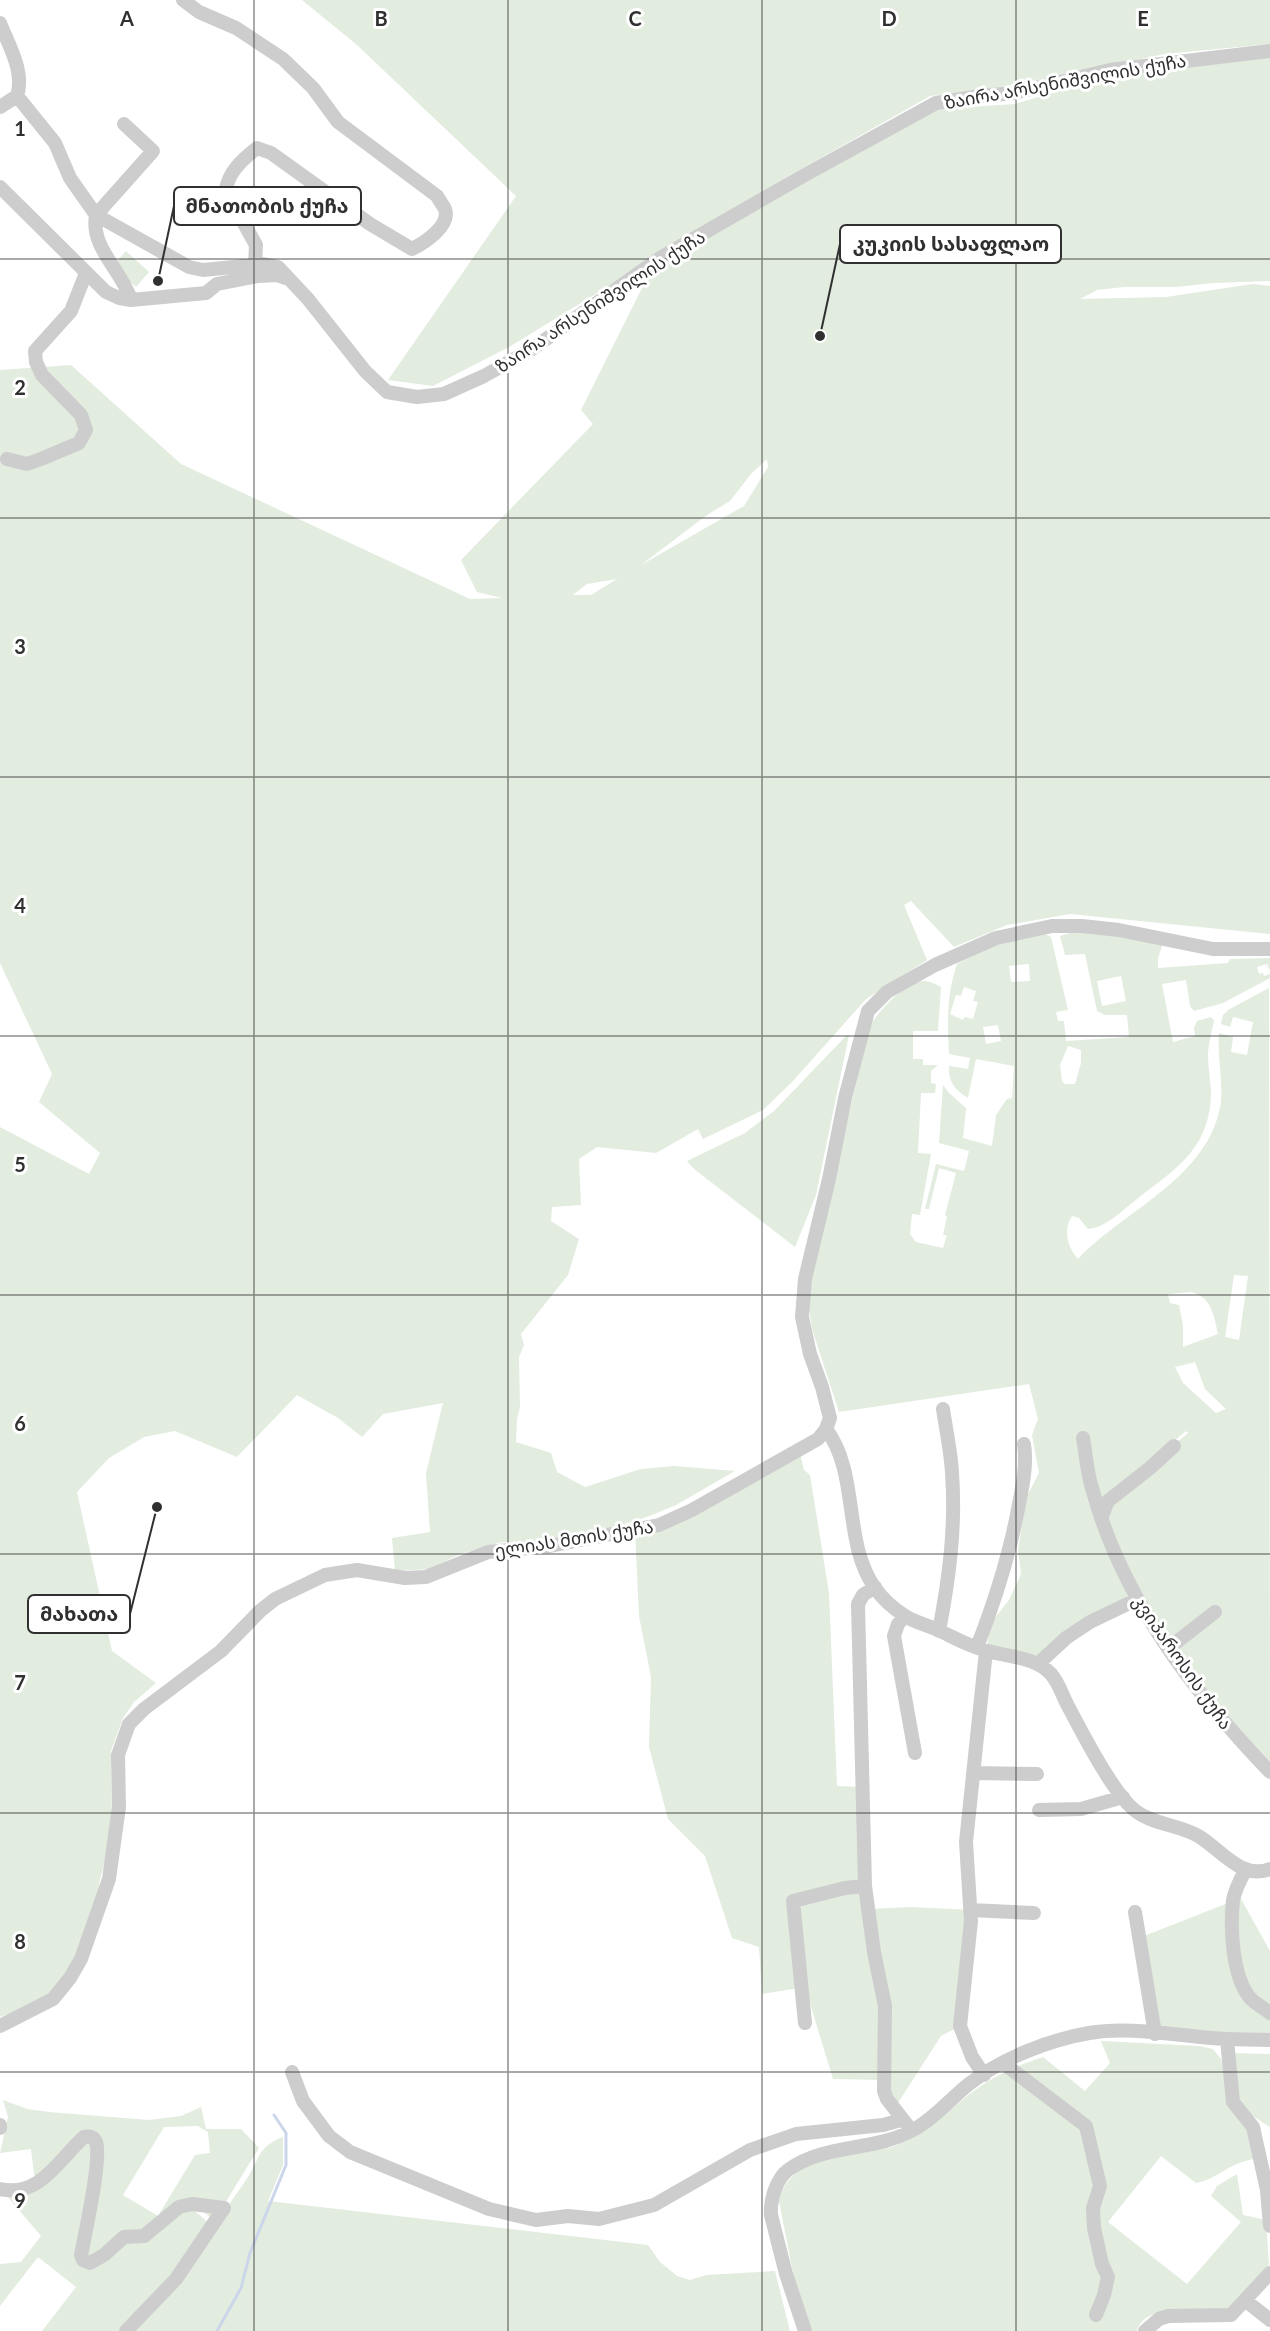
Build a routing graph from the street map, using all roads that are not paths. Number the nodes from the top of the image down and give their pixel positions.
1 (183, 0) edge
2 (0, 23) edge
3 (1270, 51) edge
4 (17, 96) junction
5 (0, 107) edge
6 (124, 124) dead end
7 (0, 187) edge
8 (96, 215) junction
9 (256, 270) junction
10 (86, 273) junction
11 (131, 300) junction
12 (7, 459) dead end
13 (1270, 949) edge
14 (943, 1409) dead end
15 (826, 1429) junction
16 (1083, 1438) dead end
17 (1024, 1444) dead end
18 (1174, 1446) dead end
19 (1101, 1518) junction
20 (875, 1587) junction
21 (1138, 1599) junction
22 (1215, 1612) dead end
23 (905, 1616) junction
24 (939, 1631) junction
25 (1169, 1648) junction
26 (981, 1649) junction
27 (1039, 1663) junction
28 (915, 1753) dead end
29 (1270, 1772) edge
30 (973, 1773) junction
31 (1037, 1774) dead end
32 (1122, 1797) junction
33 (1039, 1810) dead end
34 (1270, 1869) edge
35 (1245, 1870) junction
36 (865, 1886) junction
37 (971, 1910) junction
38 (1135, 1912) dead end
39 (1034, 1913) dead end
40 (1270, 2013) edge
41 (806, 2024) dead end
42 (0, 2026) edge
43 (1155, 2034) junction
44 (1227, 2040) junction
45 (1270, 2040) edge
46 (1003, 2063) junction
47 (292, 2072) dead end
48 (984, 2075) junction
49 (902, 2120) junction
50 (912, 2131) junction
51 (0, 2189) edge
52 (1270, 2226) edge
53 (1270, 2273) edge
54 (1246, 2301) junction
55 (1096, 2315) dead end
56 (1270, 2320) edge
57 (126, 2331) edge
58 (805, 2331) edge
59 (1145, 2331) edge

1 - 9 street
2 - 4 street
3 - 9 street, ზაირა არსენიშვილის ქუჩა
4 - 5 street
4 - 8 street
6 - 8 street
7 - 10 street
8 - 9 street
8 - 11 street
9 - 11 street
10 - 11 street
10 - 12 street
13 - 15 street
14 - 24 street
15 - 20 street
15 - 42 street, ელიას მთის ქუჩა
16 - 19 street, კვიპაროსის ქუჩა
17 - 26 street
18 - 19 street
19 - 21 street, კვიპაროსის ქუჩა
20 - 23 street
20 - 36 street
21 - 25 street, კვიპაროსის ქუჩა
21 - 27 street
22 - 25 street
23 - 24 street
23 - 28 street
24 - 26 street
25 - 29 street, კვიპაროსის ქუჩა
26 - 27 street
26 - 30 street
27 - 32 street
30 - 31 street
30 - 37 street
32 - 33 street
32 - 35 street
34 - 35 street
35 - 40 street
36 - 41 street
36 - 49 street
37 - 39 street
37 - 48 street
38 - 43 street
43 - 44 street
43 - 46 street
44 - 45 street
44 - 52 street
46 - 48 street
46 - 55 street
47 - 49 street
48 - 50 street
49 - 50 street
50 - 58 street
51 - 57 street
53 - 54 street
54 - 56 street
54 - 59 street

